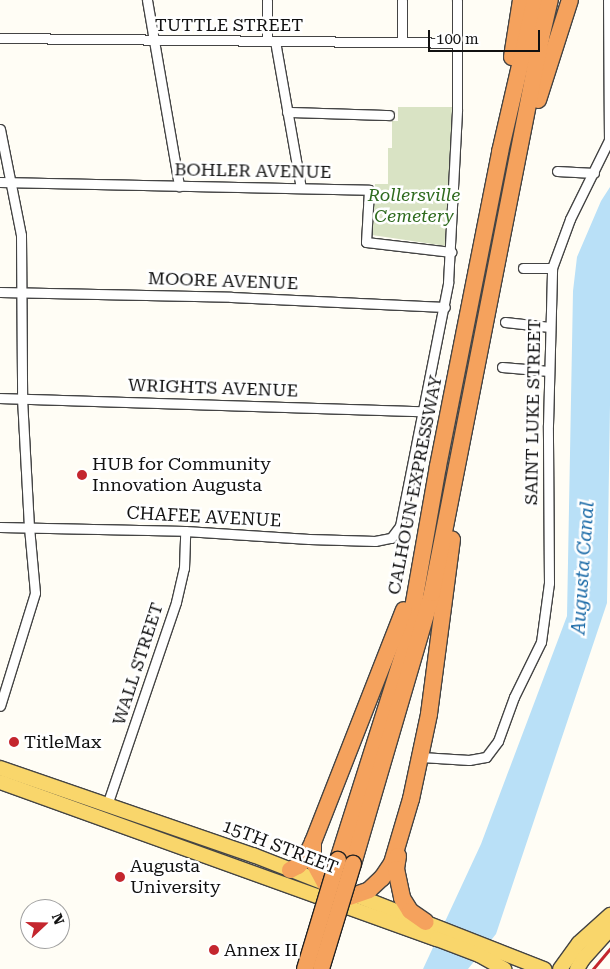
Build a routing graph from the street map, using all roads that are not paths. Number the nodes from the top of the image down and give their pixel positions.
1 (147, 0) edge
2 (267, 0) edge
3 (402, 0) edge
4 (457, 0) edge
5 (521, 0) edge
6 (534, 0) edge
7 (550, 0) edge
8 (570, 0) edge
9 (608, 0) edge
10 (0, 38) edge
11 (155, 41) junction
12 (271, 41) junction
13 (402, 42) junction
14 (457, 43) junction
15 (609, 45) edge
16 (287, 112) junction
17 (389, 115) dead end
18 (0, 129) edge
19 (556, 171) dead end
20 (594, 173) junction
21 (0, 182) edge
22 (10, 182) junction
23 (512, 184) junction
24 (179, 186) junction
25 (301, 188) junction
26 (482, 244) junction
27 (451, 252) junction
28 (524, 268) dead end
29 (552, 268) junction
30 (0, 292) edge
31 (20, 292) junction
32 (445, 307) junction
33 (505, 322) dead end
34 (550, 327) junction
35 (502, 367) dead end
36 (549, 371) junction
37 (473, 378) junction
38 (0, 398) edge
39 (22, 398) junction
40 (424, 411) junction
41 (0, 527) edge
42 (29, 527) junction
43 (184, 531) junction
44 (423, 550) junction
45 (0, 706) edge
46 (421, 756) junction
47 (0, 768) edge
48 (0, 782) edge
49 (108, 805) junction
50 (399, 841) junction
51 (313, 842) junction
52 (346, 862) junction
53 (290, 870) junction
54 (323, 883) junction
55 (356, 896) junction
56 (335, 902) junction
57 (610, 915) edge
58 (426, 922) junction
59 (610, 929) edge
60 (439, 934) junction
61 (483, 951) junction
62 (305, 969) edge
63 (321, 969) edge
64 (504, 969) edge
65 (544, 969) edge
66 (560, 969) edge
67 (577, 969) edge

1 - 11 street
2 - 12 street
3 - 13 street
4 - 14 street
5 - 26 highway
6 - 26 highway, CALHOUN EXPRESSWAY
7 - 23 highway, CALHOUN EXPRESSWAY
8 - 23 highway
9 - 15 street, SAINT LUKE STREET
10 - 11 street, TUTTLE STREET
11 - 12 street, TUTTLE STREET
11 - 24 street
12 - 13 street, TUTTLE STREET
12 - 16 street
13 - 14 street, TUTTLE STREET
14 - 27 street
15 - 20 street, SAINT LUKE STREET
16 - 17 street
16 - 25 street
18 - 22 street
19 - 20 street
20 - 29 street, SAINT LUKE STREET
21 - 22 street, BOHLER AVENUE
22 - 24 street, BOHLER AVENUE
22 - 31 street
23 - 37 highway, CALHOUN EXPRESSWAY
24 - 25 street, BOHLER AVENUE
25 - 27 street, BOHLER AVENUE
26 - 44 highway, CALHOUN EXPRESSWAY
27 - 32 street
28 - 29 street
29 - 34 street, SAINT LUKE STREET
30 - 31 street, MOORE AVENUE
31 - 32 street, MOORE AVENUE
31 - 39 street
32 - 40 street
33 - 34 street
34 - 36 street, SAINT LUKE STREET
35 - 36 street
36 - 46 street, SAINT LUKE STREET
37 - 46 highway
37 - 52 highway, CALHOUN EXPRESSWAY
38 - 39 street, WRIGHTS AVENUE
39 - 40 street, WRIGHTS AVENUE
39 - 42 street
40 - 43 street, CHAFEE AVENUE
41 - 42 street, CHAFEE AVENUE
42 - 43 street, CHAFEE AVENUE
42 - 45 street
43 - 49 street, WALL STREET
44 - 51 highway
44 - 52 highway, CALHOUN EXPRESSWAY
46 - 50 highway
47 - 49 main road, 15TH STREET
48 - 56 main road, 15TH STREET
49 - 53 main road, 15TH STREET
50 - 55 highway
50 - 58 highway
51 - 53 highway
51 - 54 highway
52 - 62 highway, CALHOUN EXPRESSWAY, bridge
52 - 63 highway, CALHOUN EXPRESSWAY, bridge
53 - 54 main road, 15TH STREET
54 - 55 main road, 15TH STREET
54 - 56 highway
55 - 56 highway
55 - 58 main road, 15TH STREET
56 - 60 main road, 15TH STREET
57 - 66 main road
58 - 60 main road, 15TH STREET
59 - 67 main road
60 - 61 main road, 15TH STREET
61 - 64 main road, 15TH STREET
61 - 65 main road, 15TH STREET

